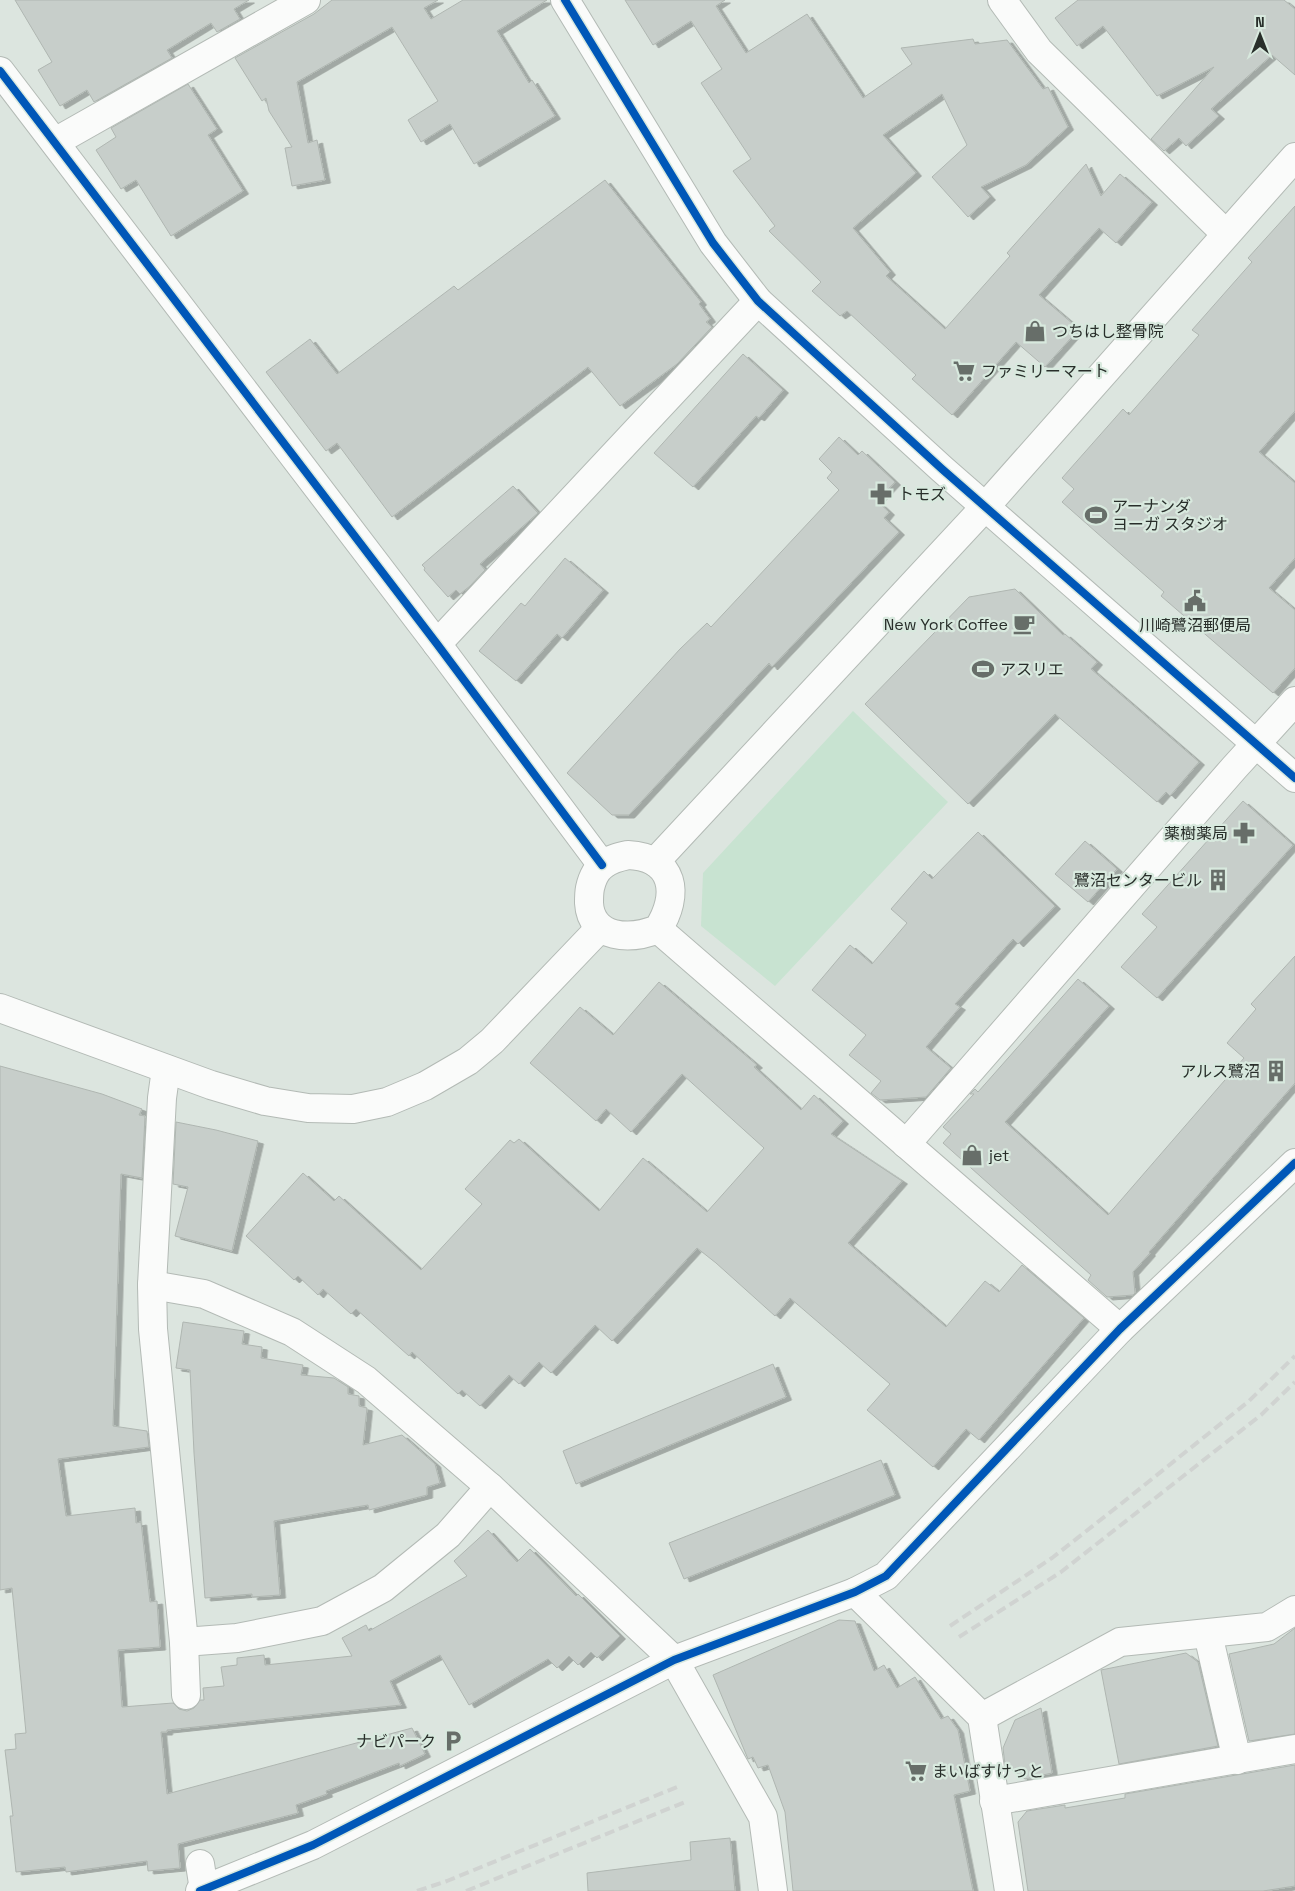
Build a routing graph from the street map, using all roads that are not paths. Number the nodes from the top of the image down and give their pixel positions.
1 (306, 0) edge
2 (565, 0) edge
3 (1002, 0) edge
4 (0, 71) edge
5 (55, 142) junction
6 (1295, 157) edge
7 (1226, 234) junction
8 (758, 301) junction
9 (985, 507) junction
10 (437, 644) junction
11 (1295, 701) edge
12 (1256, 744) junction
13 (1295, 778) edge
14 (655, 862) junction
15 (602, 865) junction
16 (600, 928) junction
17 (658, 929) junction
18 (0, 1008) edge
19 (166, 1069) junction
20 (906, 1144) junction
21 (1295, 1163) edge
22 (152, 1286) junction
23 (1120, 1329) junction
24 (490, 1487) junction
25 (855, 1592) junction
26 (1295, 1610) edge
27 (1208, 1634) junction
28 (184, 1642) junction
29 (674, 1660) junction
30 (186, 1695) dead end
31 (982, 1718) junction
32 (1295, 1749) edge
33 (1237, 1760) junction
34 (994, 1801) junction
35 (201, 1882) edge
36 (773, 1891) edge
37 (1009, 1891) edge

1 - 5 street
2 - 8 street
3 - 7 street
4 - 5 street
5 - 10 street
6 - 7 street
7 - 9 street
8 - 9 street
8 - 10 street
9 - 12 street
9 - 14 street
10 - 15 street
11 - 12 street
12 - 13 street
12 - 20 street
14 - 15 street
14 - 17 street
15 - 16 street
16 - 17 street
16 - 19 street
17 - 20 street
18 - 19 street
19 - 22 street
20 - 23 street
21 - 23 street
22 - 24 street
22 - 28 street
23 - 25 street
24 - 28 street
24 - 29 street
25 - 29 street
25 - 31 street
26 - 27 street
27 - 31 street
27 - 33 street
28 - 30 street
29 - 35 street
29 - 36 street
31 - 34 street
32 - 33 street
33 - 34 street
34 - 37 street

